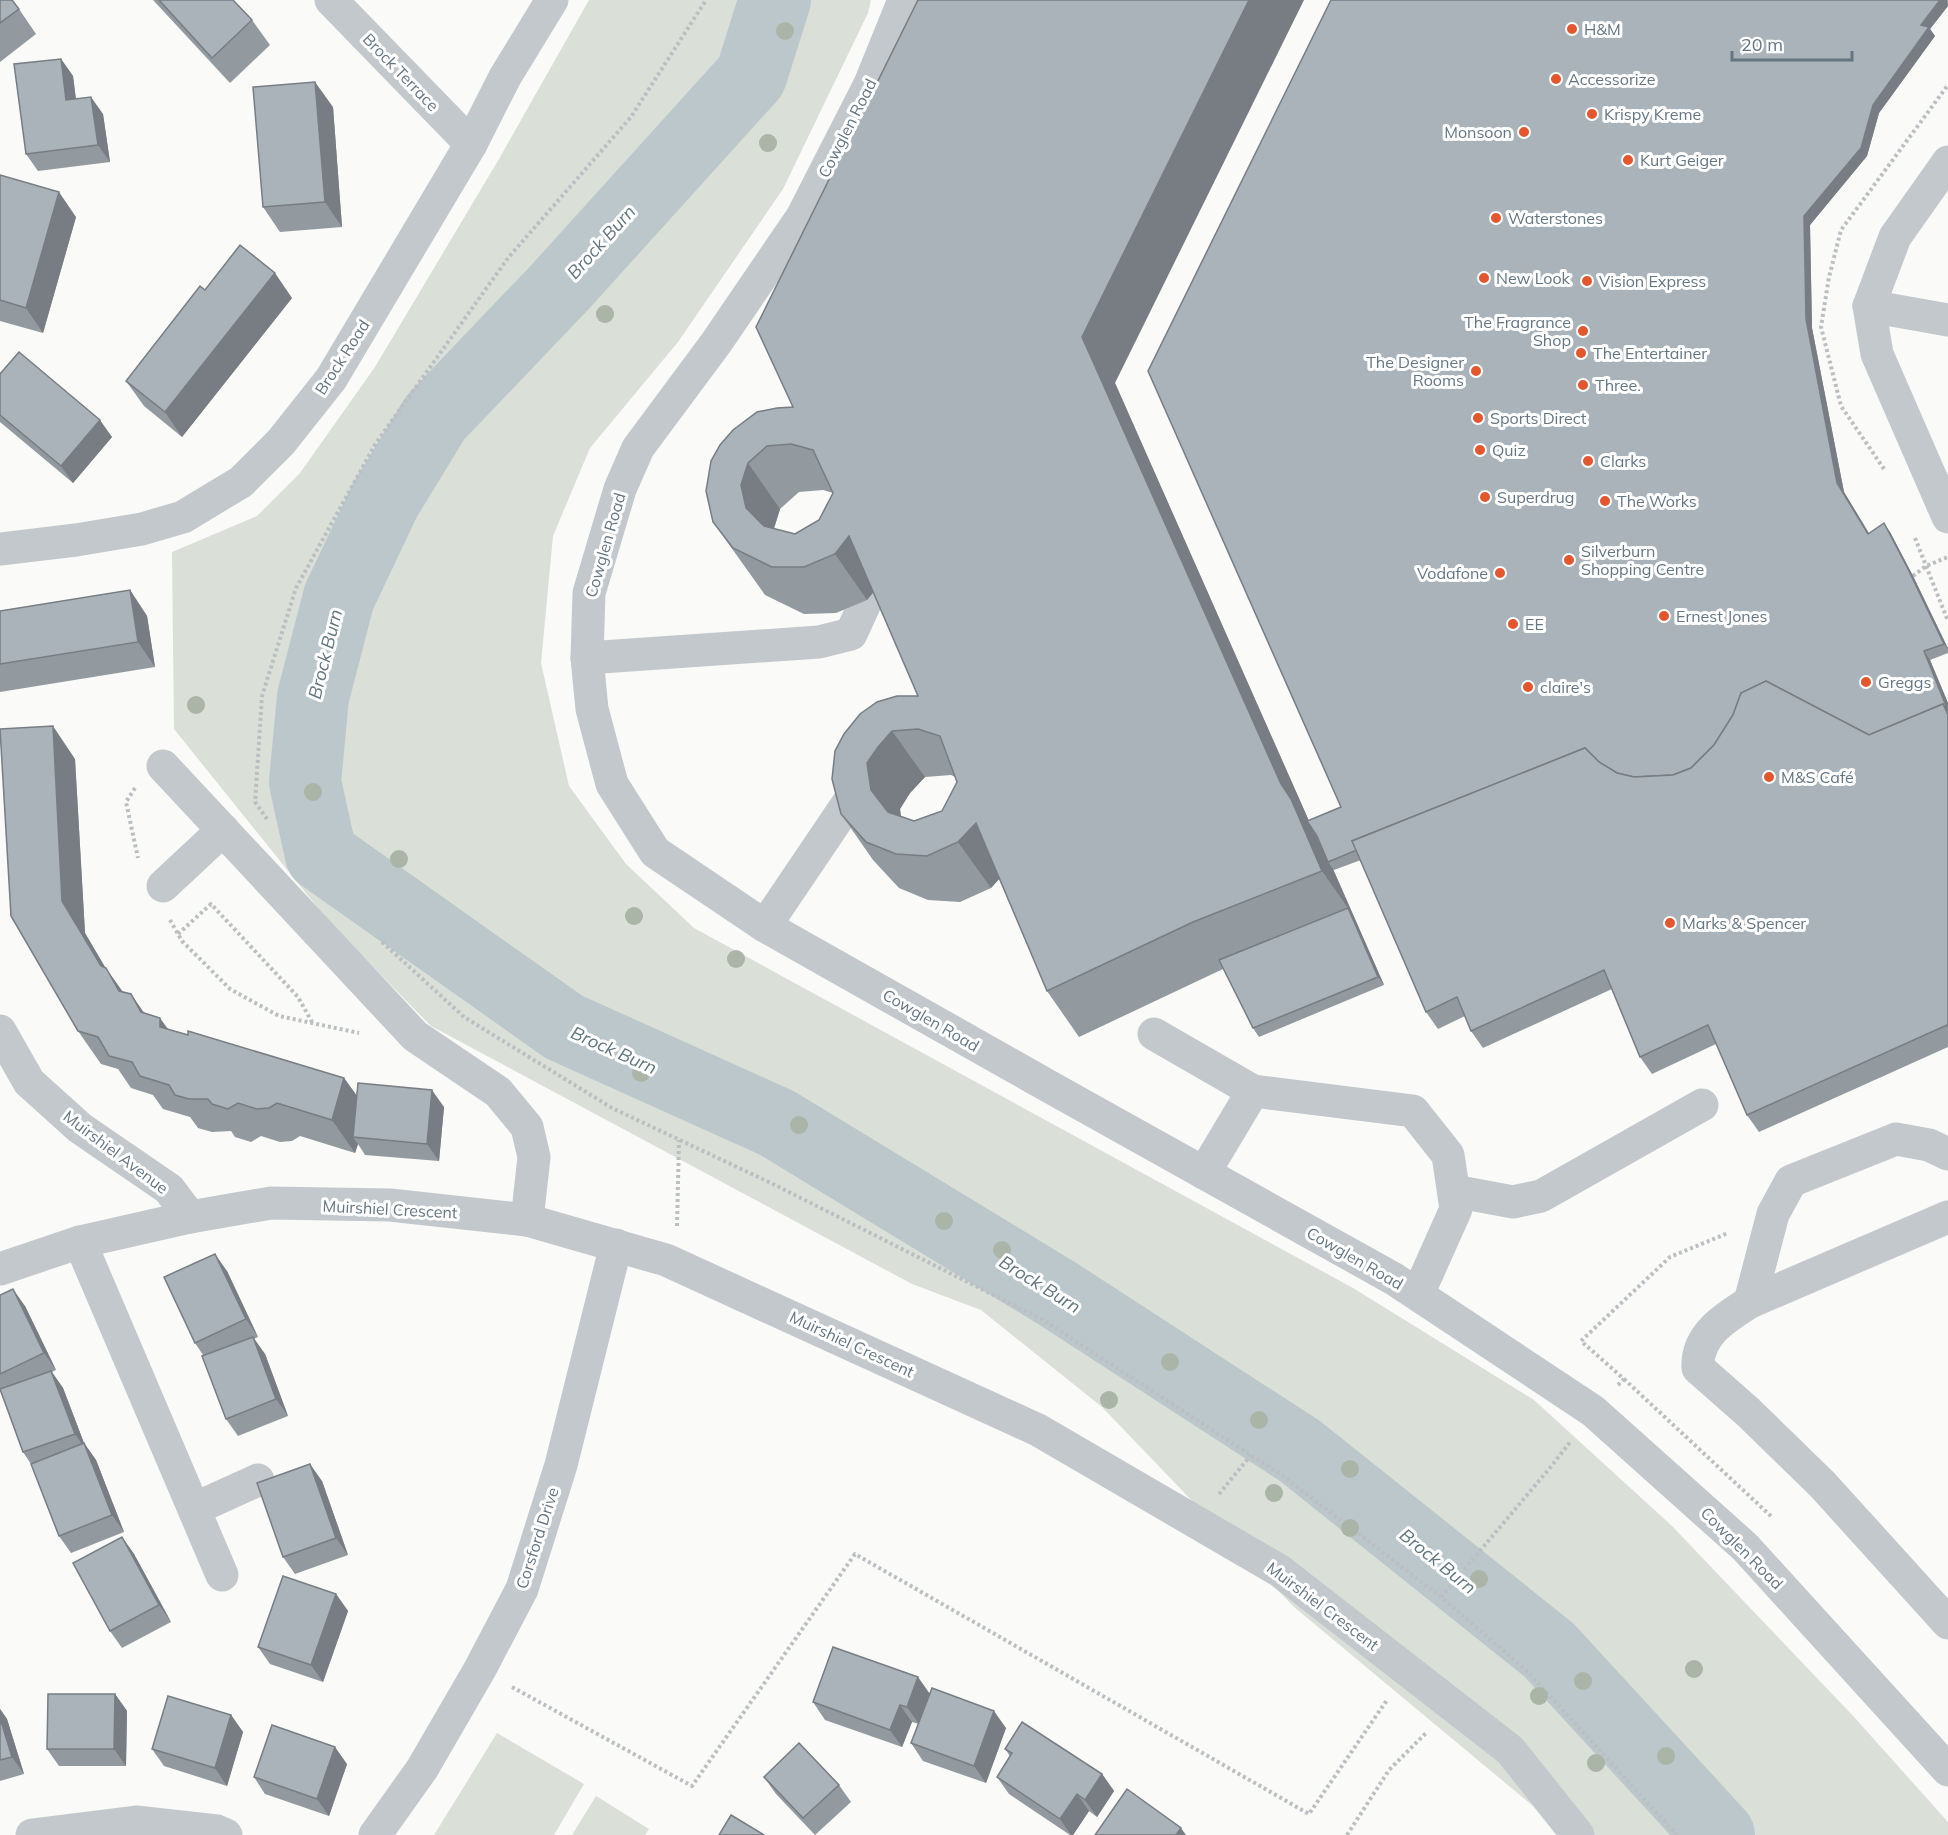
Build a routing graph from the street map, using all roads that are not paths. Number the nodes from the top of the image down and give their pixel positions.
1 (331, 0) edge
2 (552, 0) edge
3 (904, 0) edge
4 (471, 144) junction
5 (1948, 162) edge
6 (1869, 306) junction
7 (1948, 320) edge
8 (1948, 517) edge
9 (878, 529) edge
10 (0, 549) edge
11 (586, 658) junction
12 (866, 751) edge
13 (163, 766) road end
14 (223, 830) junction
15 (156, 890) road end
16 (765, 926) junction
17 (0, 1031) edge
18 (1154, 1034) dead end
19 (1253, 1091) junction
20 (1702, 1105) dead end
21 (1948, 1154) edge
22 (1204, 1173) junction
23 (1455, 1200) junction
24 (190, 1217) junction
25 (1948, 1217) edge
26 (527, 1220) junction
27 (80, 1242) junction
28 (616, 1245) junction
29 (0, 1269) edge
30 (1418, 1294) junction
31 (1750, 1302) junction
32 (258, 1480) edge
33 (194, 1509) junction
34 (222, 1575) dead end
35 (1948, 1623) edge
36 (1948, 1770) edge
37 (32, 1835) edge
38 (226, 1835) edge
39 (375, 1835) edge
40 (1578, 1835) edge

1 - 4 street, Brock Terrace
2 - 4 street, Brock Road
3 - 11 street, Cowglen Road
4 - 10 street, Brock Road
5 - 6 street
6 - 7 street
6 - 8 street
9 - 11 street
11 - 16 street, Cowglen Road
12 - 16 street
13 - 14 street
14 - 15 street
14 - 26 street
16 - 22 street, Cowglen Road
17 - 24 street, Muirshiel Avenue
18 - 19 street
19 - 22 street
19 - 23 street
20 - 23 street
21 - 31 street
22 - 30 street, Cowglen Road
23 - 30 street
24 - 26 street, Muirshiel Crescent
24 - 27 street, Muirshiel Crescent
25 - 31 street
26 - 28 street, Muirshiel Crescent
27 - 29 street, Muirshiel Crescent
27 - 33 street
28 - 39 street, Corsford Drive
28 - 40 street, Muirshiel Crescent
30 - 36 street, Cowglen Road
31 - 35 street
32 - 33 street
33 - 34 street
37 - 38 street

